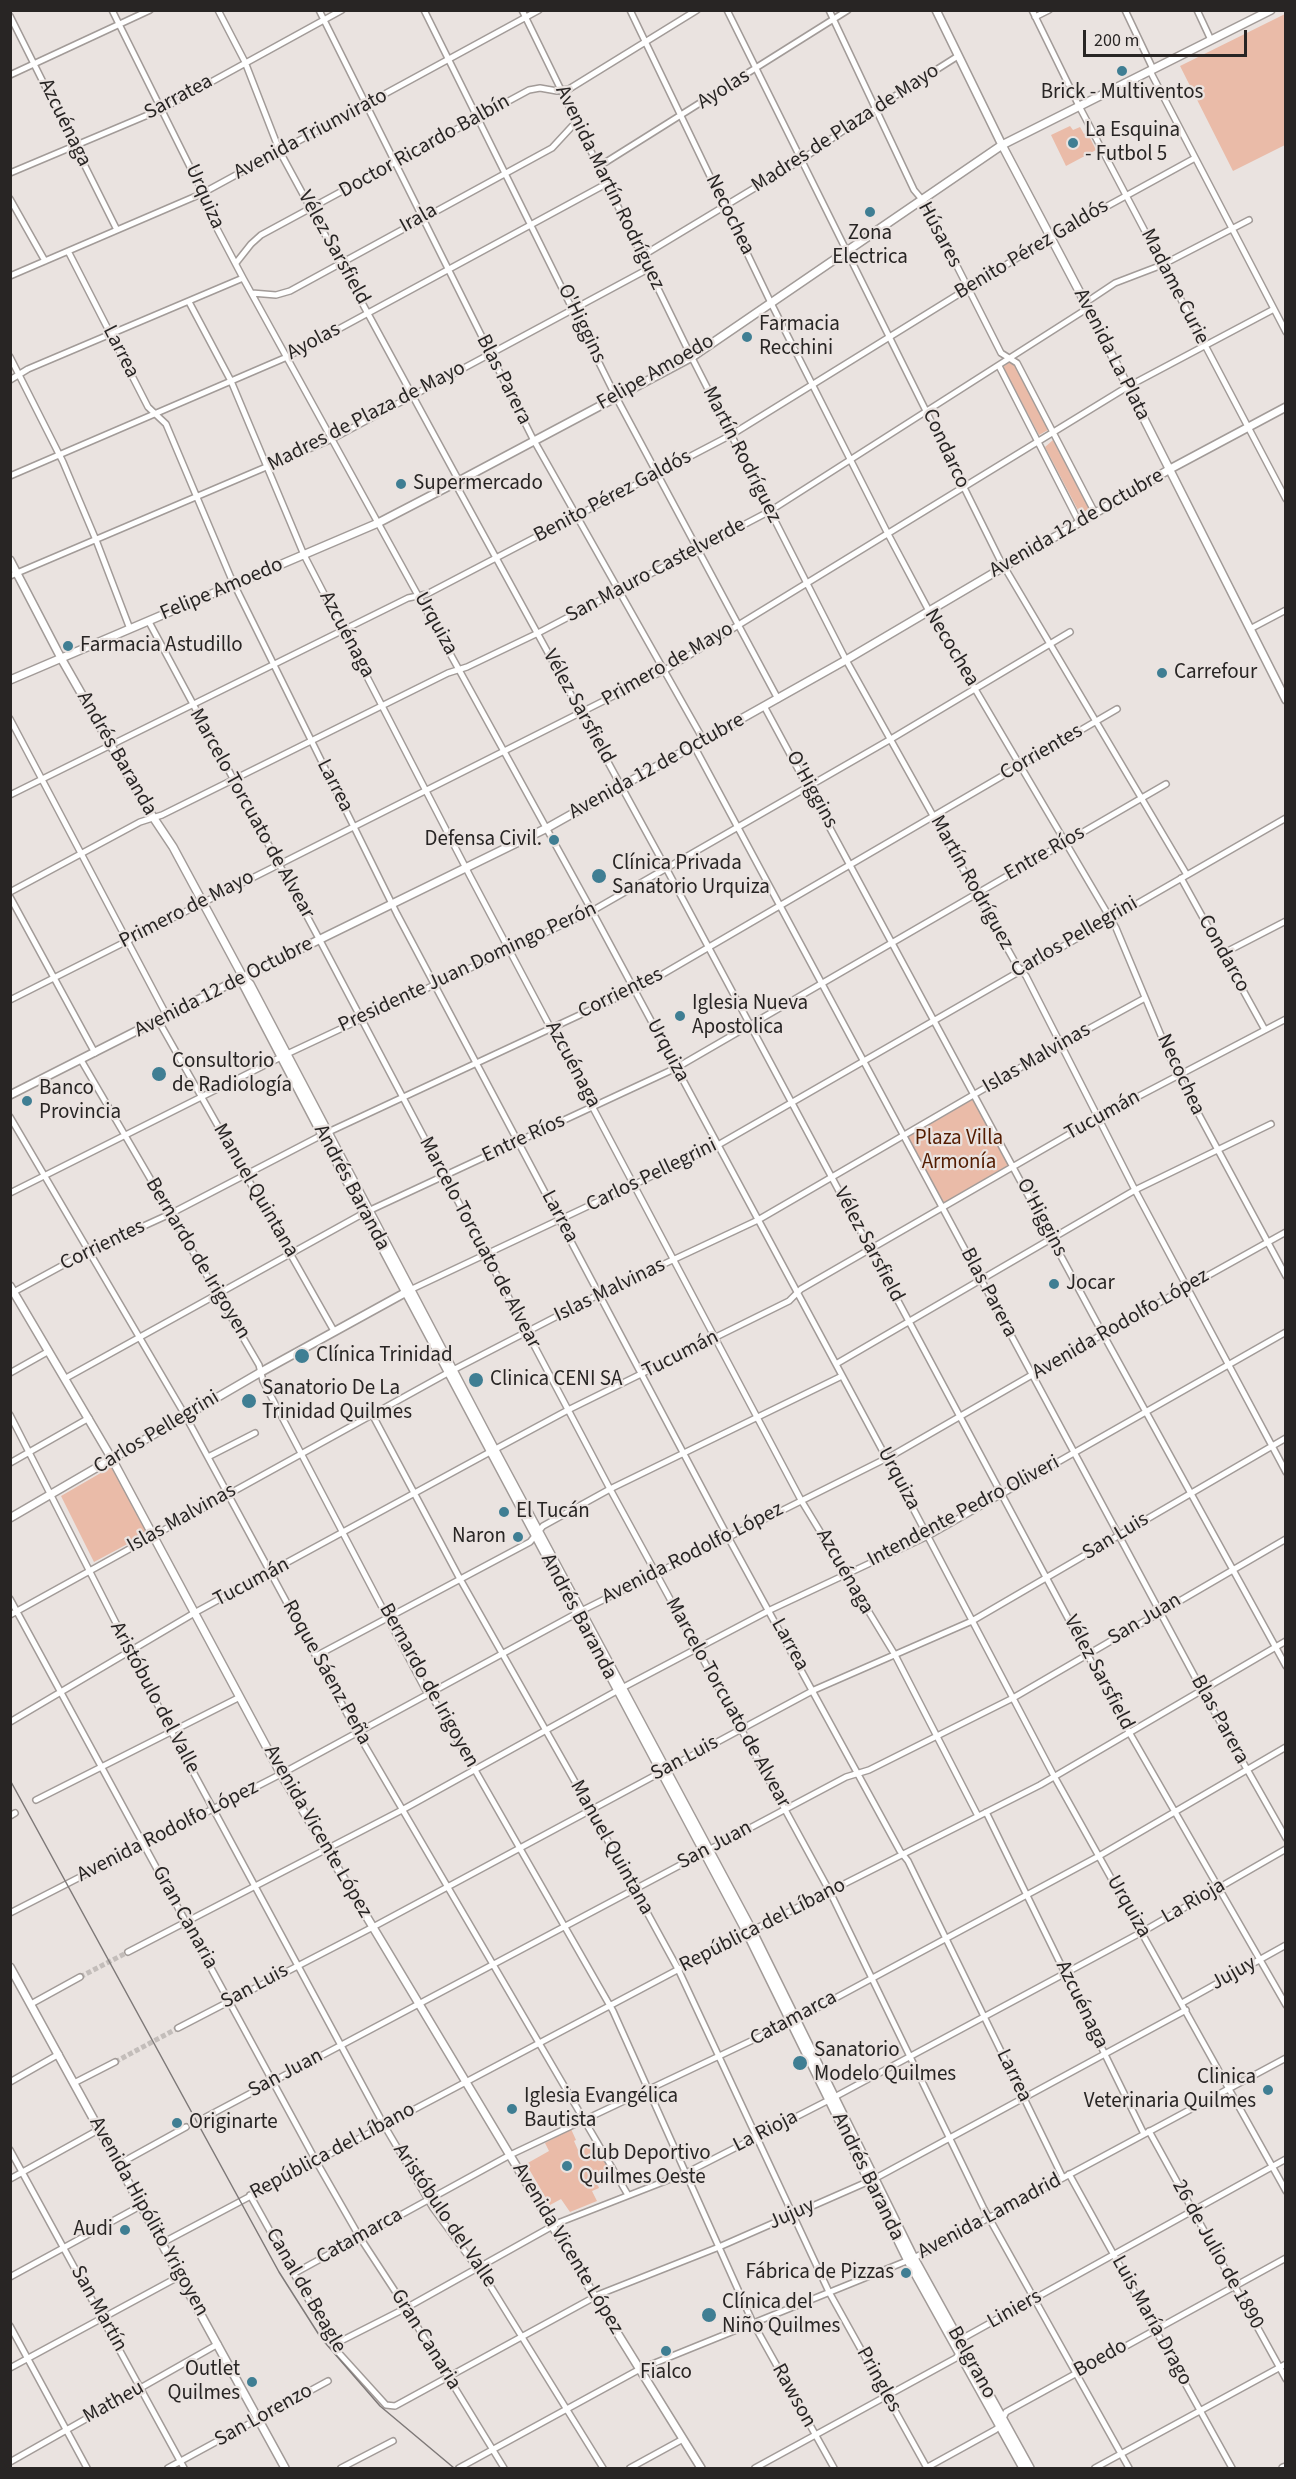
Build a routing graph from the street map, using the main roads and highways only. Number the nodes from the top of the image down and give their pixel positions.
1 (936, 10) edge
2 (1269, 11) edge
3 (1002, 145) junction
4 (1286, 407) edge
5 (1170, 469) junction
6 (10, 560) edge
7 (14, 574) edge
8 (61, 658) junction
9 (10, 680) edge
10 (1286, 700) edge
11 (243, 977) junction
12 (10, 1095) edge
13 (12, 1290) edge
14 (409, 1290) junction
15 (112, 1460) junction
16 (10, 1518) edge
17 (10, 1967) edge
18 (911, 2259) junction
19 (1001, 2423) junction
20 (285, 2469) edge
21 (701, 2469) edge
22 (1023, 2469) edge
23 (1029, 2469) edge

1 - 3 main road, Avenida La Plata
2 - 3 main road, Felipe Amoedo
3 - 5 main road, Avenida La Plata
3 - 8 main road, Felipe Amoedo
4 - 5 main road, Avenida 12 de Octubre
5 - 10 main road, Avenida La Plata
5 - 11 main road, Avenida 12 de Octubre
6 - 7 main road, Andrés Baranda
7 - 8 main road, Andrés Baranda
8 - 9 main road, Felipe Amoedo
8 - 11 main road, Andrés Baranda
11 - 12 main road, Avenida 12 de Octubre
11 - 14 main road, Andrés Baranda
13 - 15 main road, Avenida Vicente López
14 - 15 main road, Carlos Pellegrini
14 - 18 main road, Andrés Baranda
15 - 16 main road, Carlos Pellegrini
15 - 21 main road, Avenida Vicente López
17 - 20 main road, Avenida Hipólito Yrigoyen
18 - 19 main road, Belgrano
18 - 19 main road, Belgrano
19 - 22 main road, Belgrano
19 - 23 main road, Belgrano

